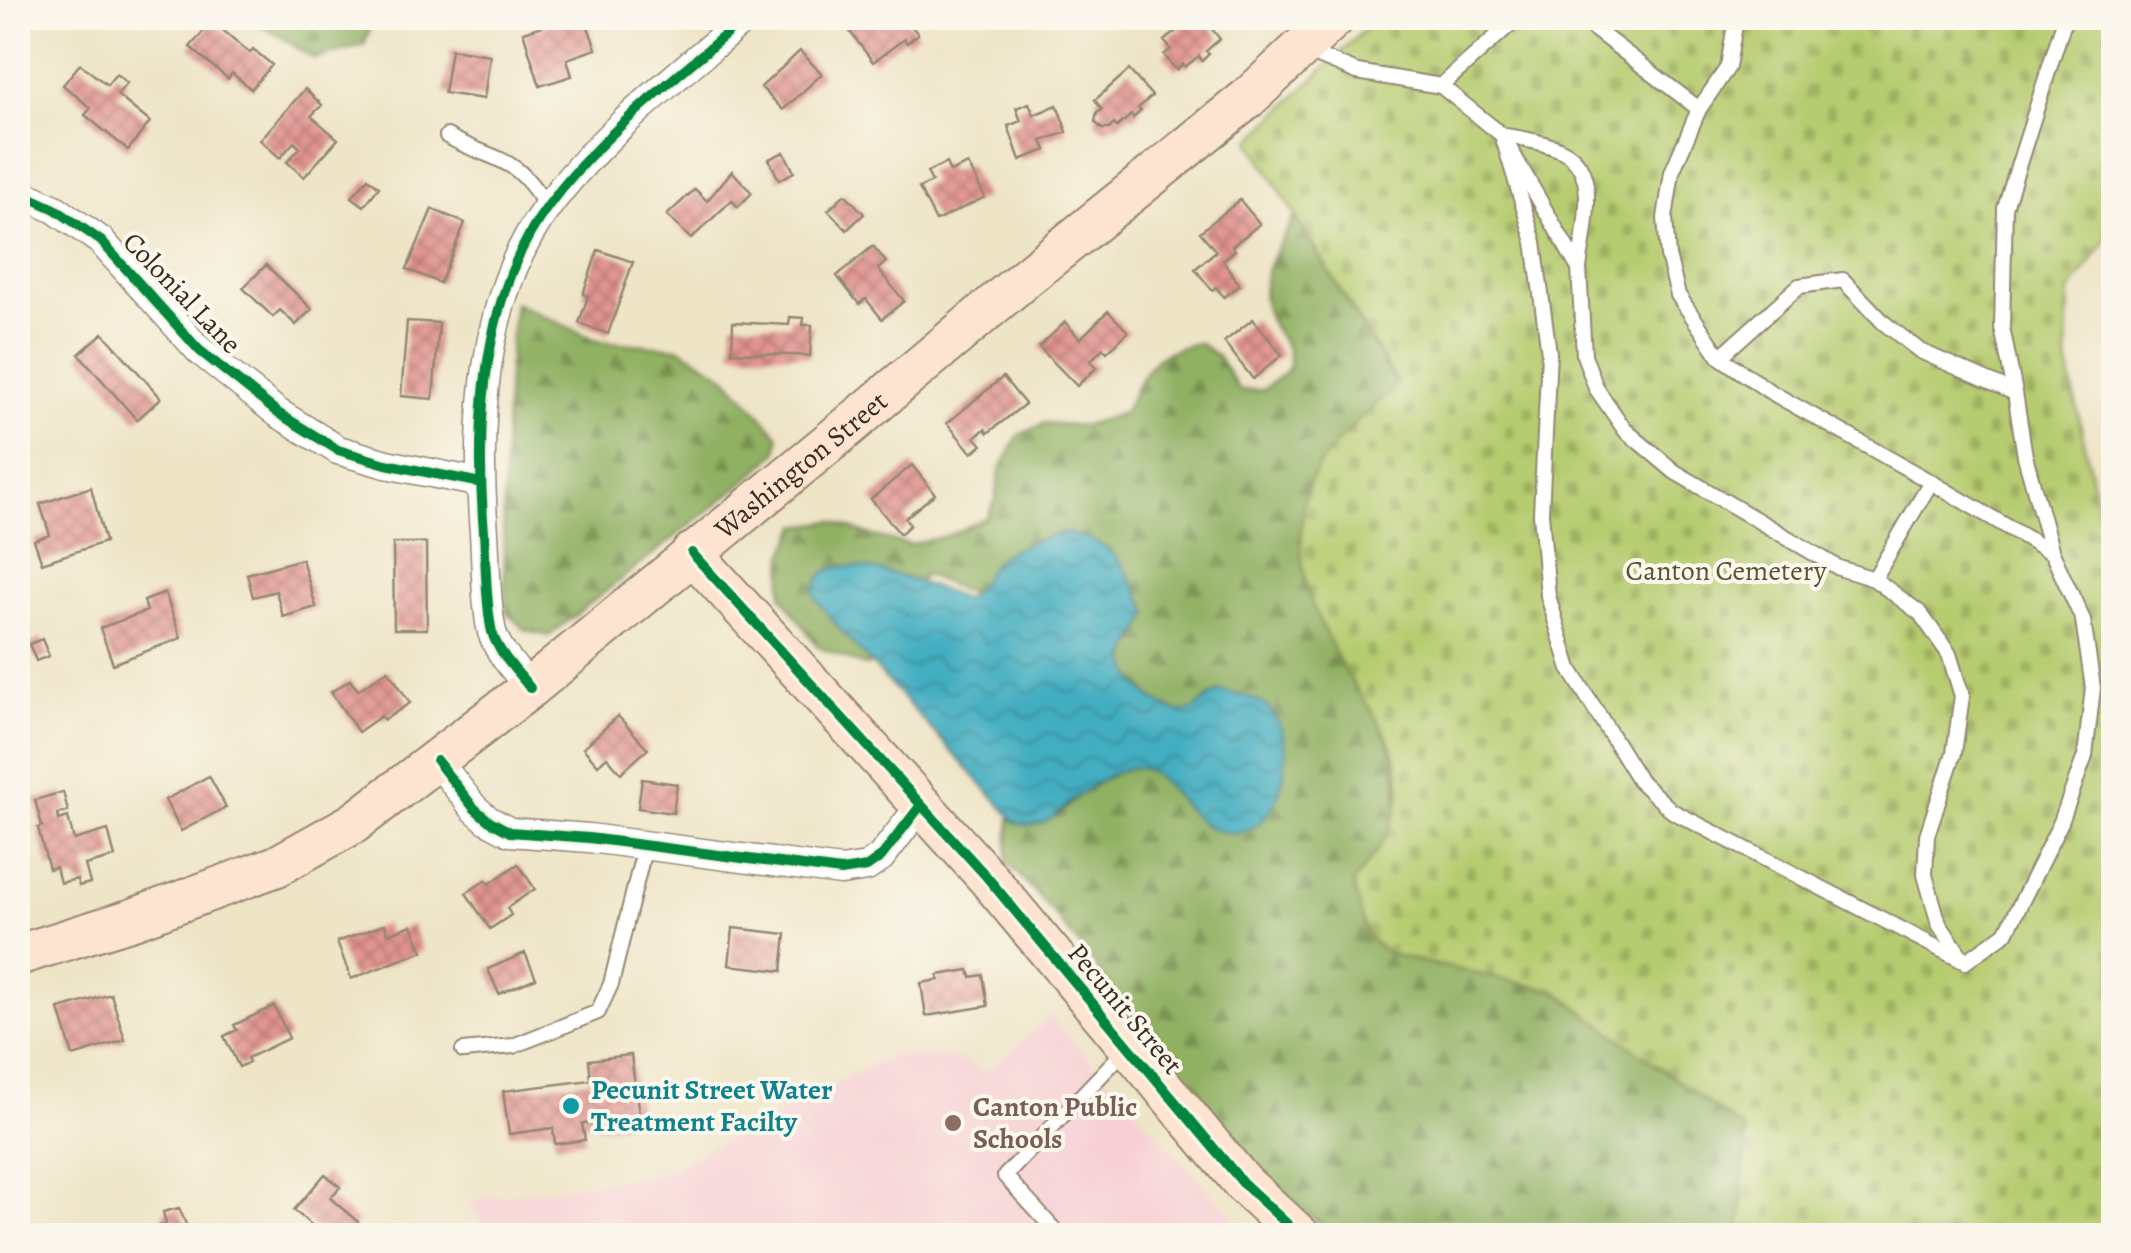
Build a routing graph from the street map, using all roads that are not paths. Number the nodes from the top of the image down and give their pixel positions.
1 (745, 18) edge
2 (1334, 18) edge
3 (1517, 18) edge
4 (1580, 18) edge
5 (1736, 18) edge
6 (2066, 18) edge
7 (1300, 49) junction
8 (1442, 86) junction
9 (1700, 109) junction
10 (1502, 135) junction
11 (448, 136) dead end
12 (18, 192) edge
13 (547, 207) junction
14 (1578, 269) junction
15 (1720, 356) junction
16 (2015, 393) junction
17 (1931, 482) junction
18 (481, 483) junction
19 (2052, 552) junction
20 (692, 553) junction
21 (1874, 579) junction
22 (530, 688) junction
23 (437, 762) junction
24 (922, 806) junction
25 (644, 846) junction
26 (18, 955) edge
27 (1965, 962) junction
28 (1127, 1047) junction
29 (462, 1051) dead end
30 (1060, 1236) edge
31 (1300, 1236) edge

1 - 13 street
2 - 7 main road, Washington Street
3 - 8 lane
4 - 9 lane
5 - 9 lane
6 - 16 lane
7 - 8 lane
7 - 20 main road, Washington Street
8 - 10 lane
9 - 15 lane
10 - 14 lane
10 - 14 lane
10 - 27 lane
11 - 13 lane
12 - 18 street, Colonial Lane
13 - 18 street
14 - 21 lane
15 - 16 lane
15 - 17 lane
16 - 19 lane
17 - 19 lane
17 - 21 lane
18 - 22 street
19 - 27 lane
20 - 22 main road, Washington Street
20 - 24 main road, Pecunit Street
21 - 27 lane
22 - 23 main road, Washington Street
23 - 25 street
23 - 26 main road, Washington Street
24 - 25 street
24 - 28 main road, Pecunit Street
25 - 29 lane
28 - 30 lane
28 - 31 main road, Pecunit Street

